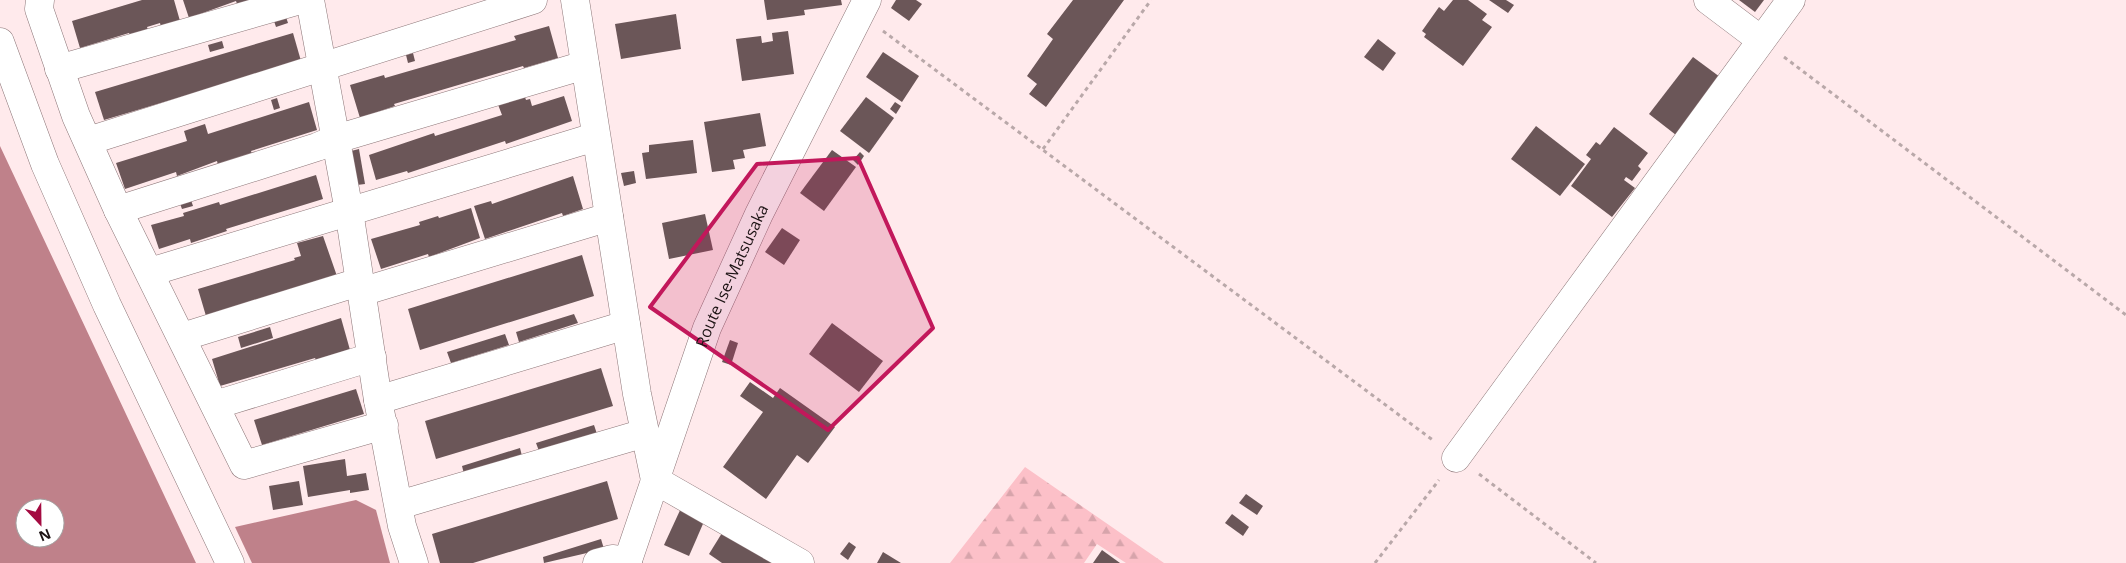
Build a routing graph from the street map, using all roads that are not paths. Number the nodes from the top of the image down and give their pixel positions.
1 (40, 0) edge
2 (300, 0) edge
3 (310, 0) edge
4 (533, 0) edge
5 (575, 0) edge
6 (1708, 0) edge
7 (1791, 0) edge
8 (864, 7) edge
9 (1761, 40) junction
10 (0, 42) edge
11 (585, 65) junction
12 (59, 68) junction
13 (323, 68) junction
14 (595, 137) junction
15 (336, 139) junction
16 (88, 141) junction
17 (118, 210) junction
18 (349, 211) junction
19 (609, 217) junction
20 (150, 272) junction
21 (360, 287) junction
22 (626, 325) junction
23 (182, 337) junction
24 (372, 357) junction
25 (215, 405) junction
26 (381, 412) junction
27 (644, 433) junction
28 (1456, 458) road end
29 (655, 480) junction
30 (399, 505) junction
31 (628, 562) edge
32 (230, 563) edge
33 (414, 563) edge
34 (597, 563) edge
35 (800, 563) edge

1 - 12 street
2 - 12 street
3 - 13 street
4 - 13 street
5 - 11 street
6 - 9 street
7 - 9 street
8 - 29 street, Route Ise-Matsusaka
9 - 28 street
10 - 32 street
11 - 14 street
11 - 15 street
12 - 16 street
13 - 15 street
13 - 16 street
14 - 18 street
14 - 19 street
15 - 17 street
15 - 18 street
16 - 17 street
17 - 20 street
18 - 20 street
18 - 21 street
19 - 21 street
19 - 22 street
20 - 23 street
21 - 23 street
21 - 24 street
22 - 26 street
22 - 27 street
23 - 25 street
24 - 25 street
24 - 26 street
25 - 26 street
26 - 30 street
27 - 29 street
27 - 30 street
29 - 31 street, Route Ise-Matsusaka
29 - 35 street
30 - 33 street
31 - 34 street

